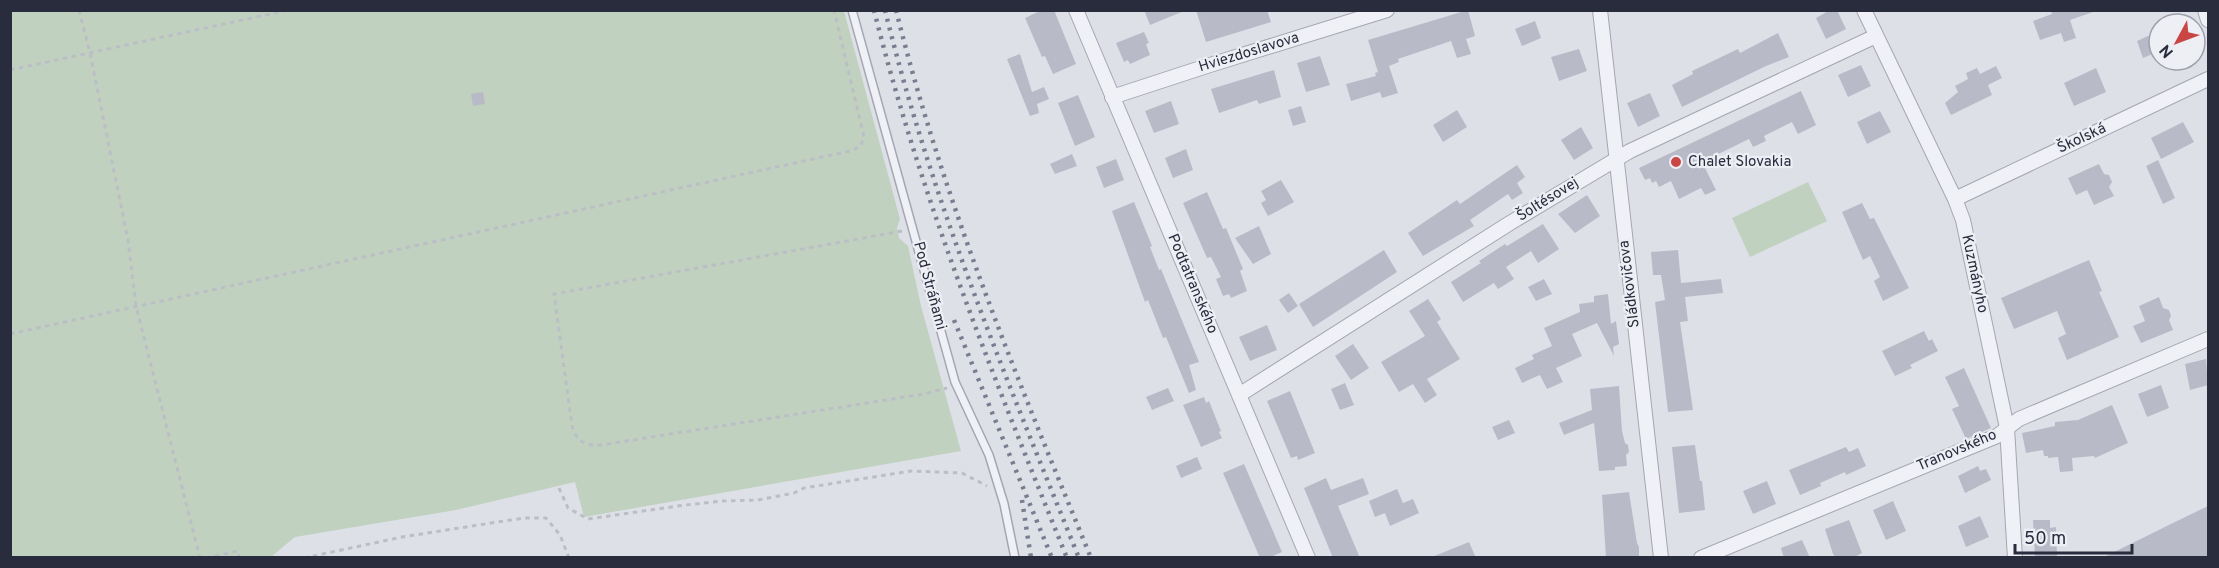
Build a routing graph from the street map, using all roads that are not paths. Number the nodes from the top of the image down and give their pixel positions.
1 (852, 10) edge
2 (1077, 10) edge
3 (1387, 10) edge
4 (1600, 10) edge
5 (1864, 10) edge
6 (2205, 10) edge
7 (2208, 20) edge
8 (1875, 36) junction
9 (2208, 79) edge
10 (1112, 98) junction
11 (1615, 159) junction
12 (1956, 199) junction
13 (2208, 339) edge
14 (1239, 395) junction
15 (2007, 428) junction
16 (1015, 558) edge
17 (1308, 558) edge
18 (1661, 558) edge
19 (1701, 558) edge
20 (2015, 558) edge

1 - 16 lane, Pod Stráňami
2 - 10 street, Podtatranského
3 - 10 street, Hviezdoslavova
4 - 11 street, Sládkovičova
5 - 8 street, Kuzmányho
6 - 7 street
8 - 11 street, Šoltésovej
8 - 12 street, Kuzmányho
9 - 12 street, Školská
10 - 14 street, Podtatranského
11 - 14 street, Šoltésovej
11 - 18 street, Sládkovičova
12 - 15 street, Kuzmányho
13 - 15 street, Tranovského
14 - 17 street, Podtatranského
15 - 19 street, Tranovského
15 - 20 street, Kuzmányho

